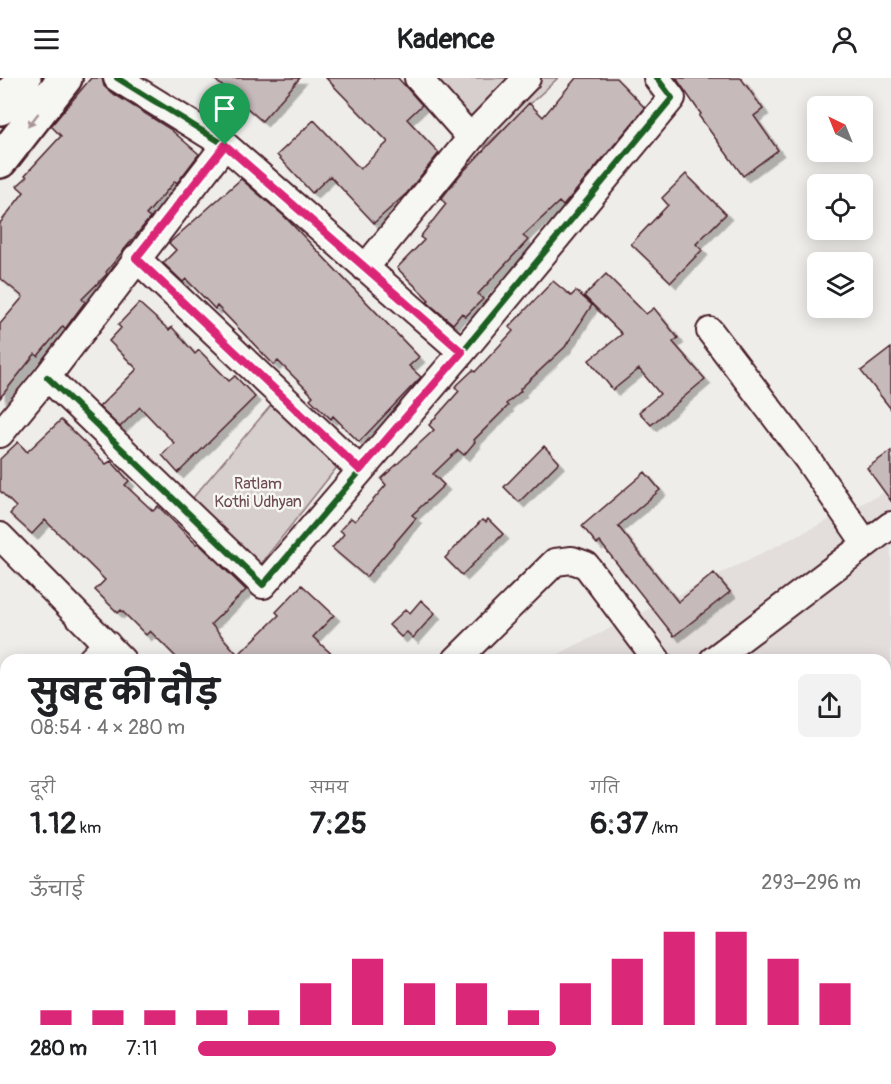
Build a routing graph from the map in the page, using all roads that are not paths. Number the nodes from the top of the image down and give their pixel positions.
1 (24, 78) edge
2 (65, 78) edge
3 (117, 78) edge
4 (418, 78) edge
5 (527, 78) edge
6 (657, 78) edge
7 (0, 108) edge
8 (471, 138) junction
9 (225, 145) junction
10 (0, 162) edge
11 (136, 258) junction
12 (365, 268) junction
13 (710, 331) dead end
14 (462, 352) junction
15 (47, 377) junction
16 (0, 434) edge
17 (360, 470) junction
18 (891, 525) edge
19 (0, 536) edge
20 (867, 544) junction
21 (106, 654) edge
22 (462, 654) edge
23 (653, 654) edge
24 (724, 654) edge

1 - 7 main road
2 -> 10 main road
3 - 9 street
4 - 8 street
5 - 8 street
6 - 14 street
8 - 12 street
9 - 11 street
9 - 12 street
11 - 15 street
11 - 17 street
12 - 14 street
13 - 20 street
14 - 17 street
15 - 16 street
15 - 17 street
18 - 20 street
19 - 21 street
20 - 24 street
22 - 23 street

